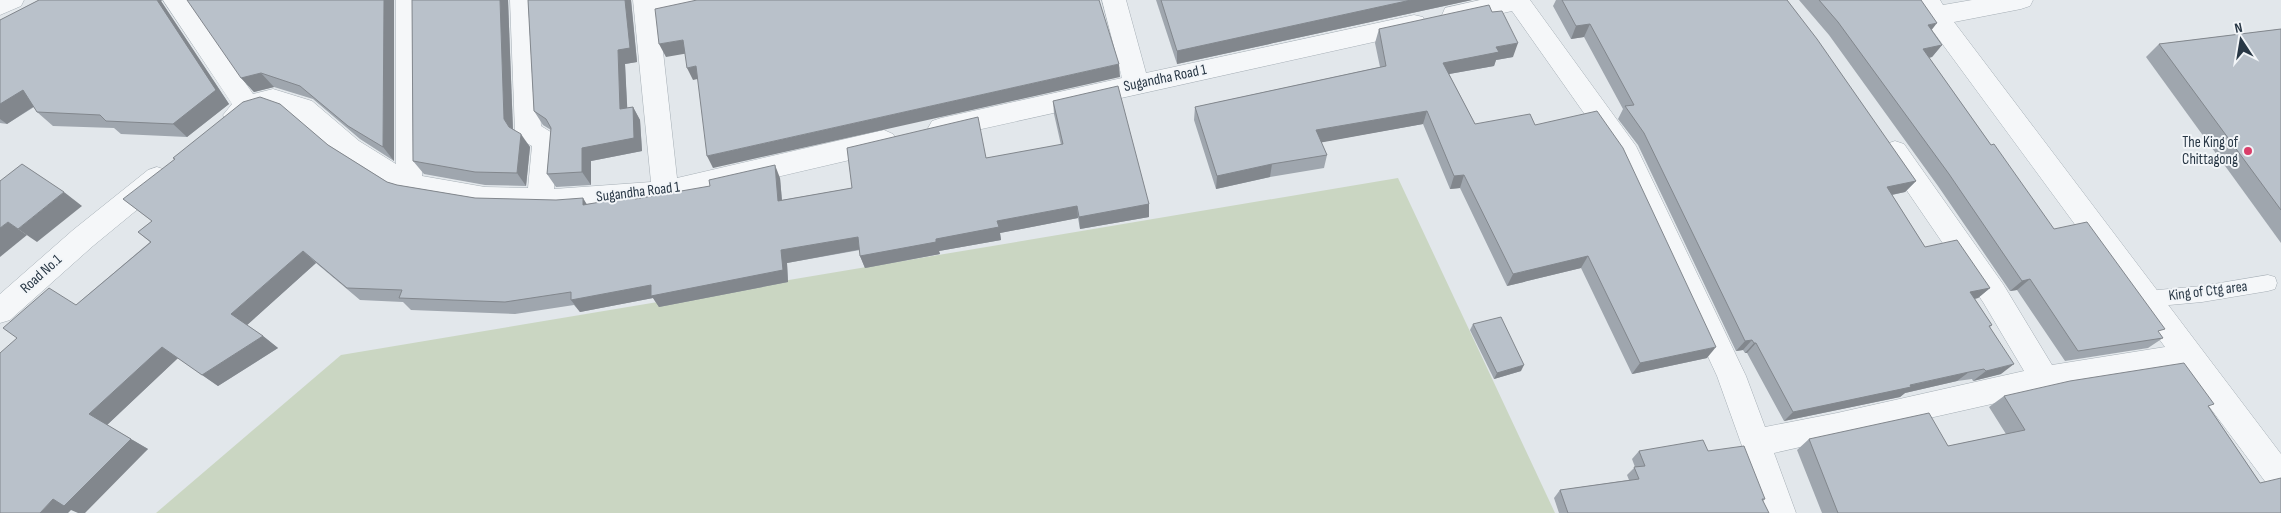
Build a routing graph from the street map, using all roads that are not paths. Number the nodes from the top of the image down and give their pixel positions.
1 (12, 0) edge
2 (175, 0) edge
3 (408, 0) edge
4 (522, 0) edge
5 (687, 0) edge
6 (1114, 0) edge
7 (1518, 0) edge
8 (2021, 0) edge
9 (645, 4) edge
10 (0, 6) edge
11 (1932, 8) edge
12 (1136, 84) junction
13 (248, 106) junction
14 (218, 130) edge
15 (1881, 132) edge
16 (172, 166) edge
17 (409, 185) junction
18 (665, 192) junction
19 (540, 200) junction
20 (2268, 283) dead end
21 (2146, 299) junction
22 (0, 311) edge
23 (2189, 356) junction
24 (2045, 379) junction
25 (1756, 443) junction
26 (2281, 478) edge
27 (1781, 513) edge

1 - 10 street
2 - 13 street
3 - 17 street
4 - 19 street
5 - 9 street
6 - 12 street
7 - 12 street, Sugandha Road 1
7 - 25 street
8 - 11 street
9 - 18 street
11 - 21 street
12 - 18 street, Sugandha Road 1
13 - 14 street, Sugandha Road 1
13 - 17 street, Sugandha Road 1
15 - 24 street
16 - 22 street, Road No.1
17 - 19 street, Sugandha Road 1
18 - 19 street, Sugandha Road 1
20 - 21 lane, King of Ctg area
21 - 23 street
23 - 24 street
23 - 26 street
24 - 25 street
25 - 27 street

